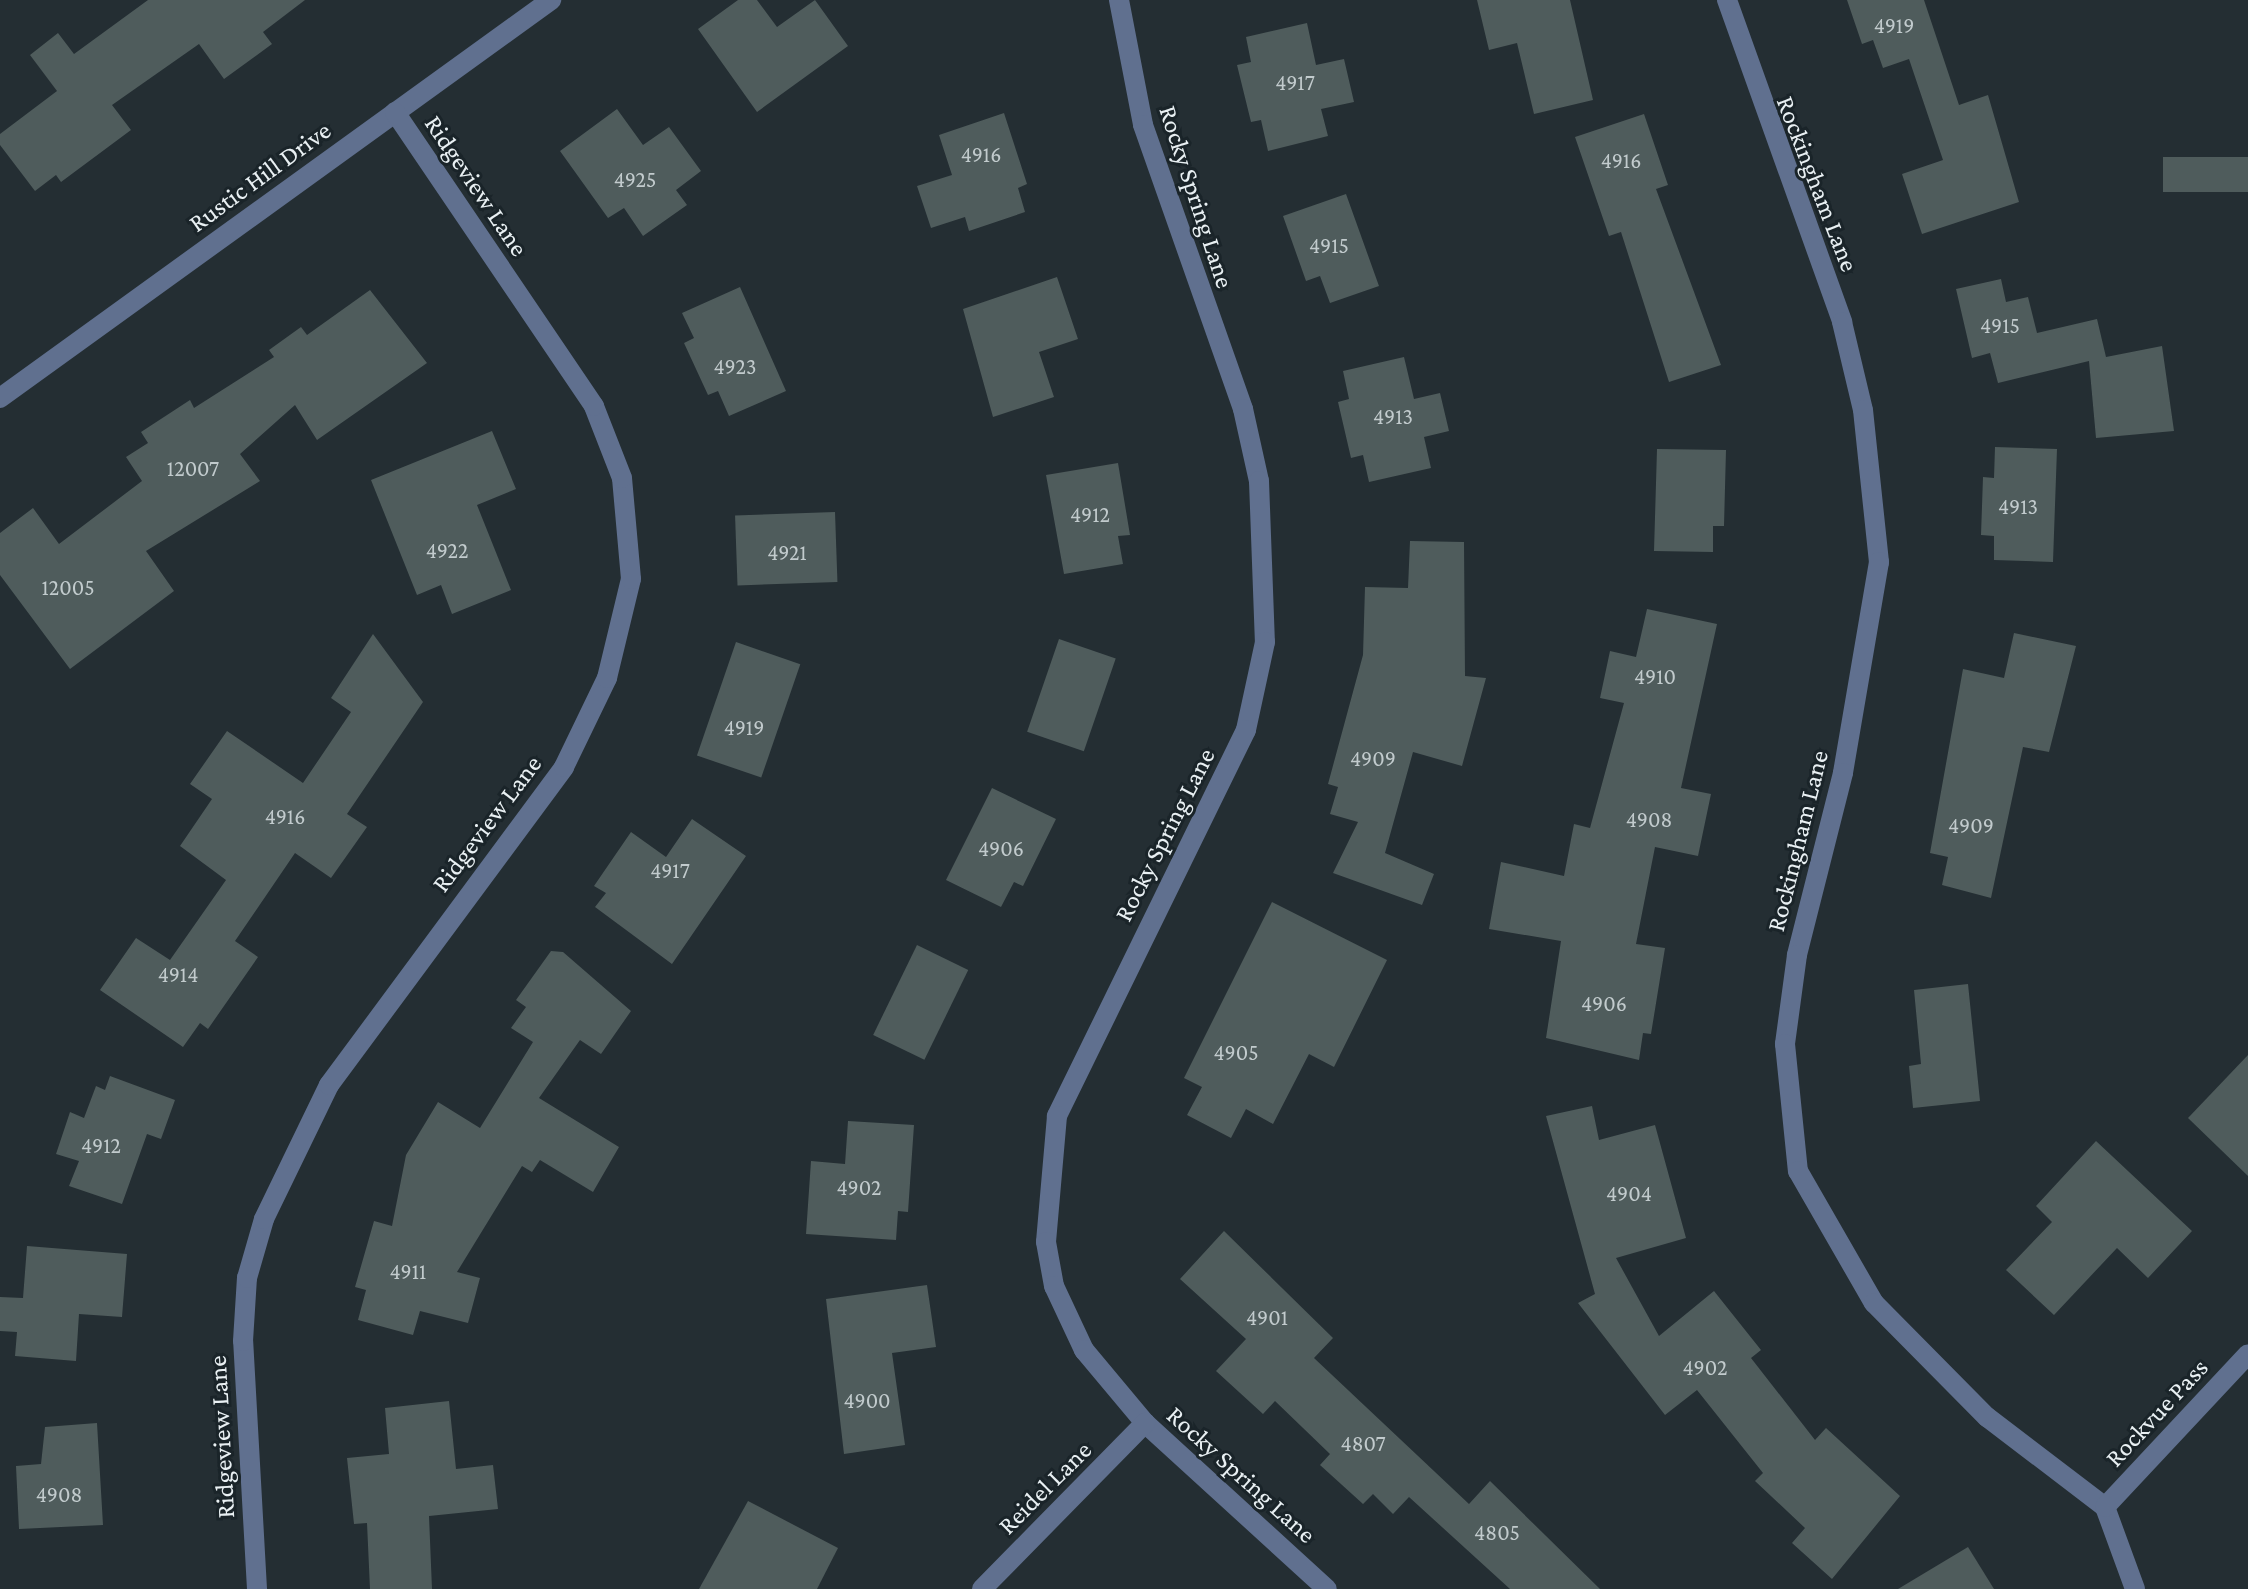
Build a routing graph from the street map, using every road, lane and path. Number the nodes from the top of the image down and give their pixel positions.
1 (551, 0) edge
2 (1119, 0) edge
3 (1727, 0) edge
4 (395, 112) junction
5 (0, 398) edge
6 (2248, 1354) edge
7 (1145, 1423) junction
8 (2105, 1507) junction
9 (257, 1589) edge
10 (982, 1589) edge
11 (1327, 1589) edge
12 (2135, 1589) edge

1 - 4 street, Rustic Hill Drive
2 - 7 street, Rocky Spring Lane
3 - 8 street, Rockingham Lane
4 - 5 street, Rustic Hill Drive
4 - 9 street, Ridgeview Lane
6 - 8 street, Rockvue Pass
7 - 10 street, Reidel Lane
7 - 11 street, Rocky Spring Lane
8 - 12 street

